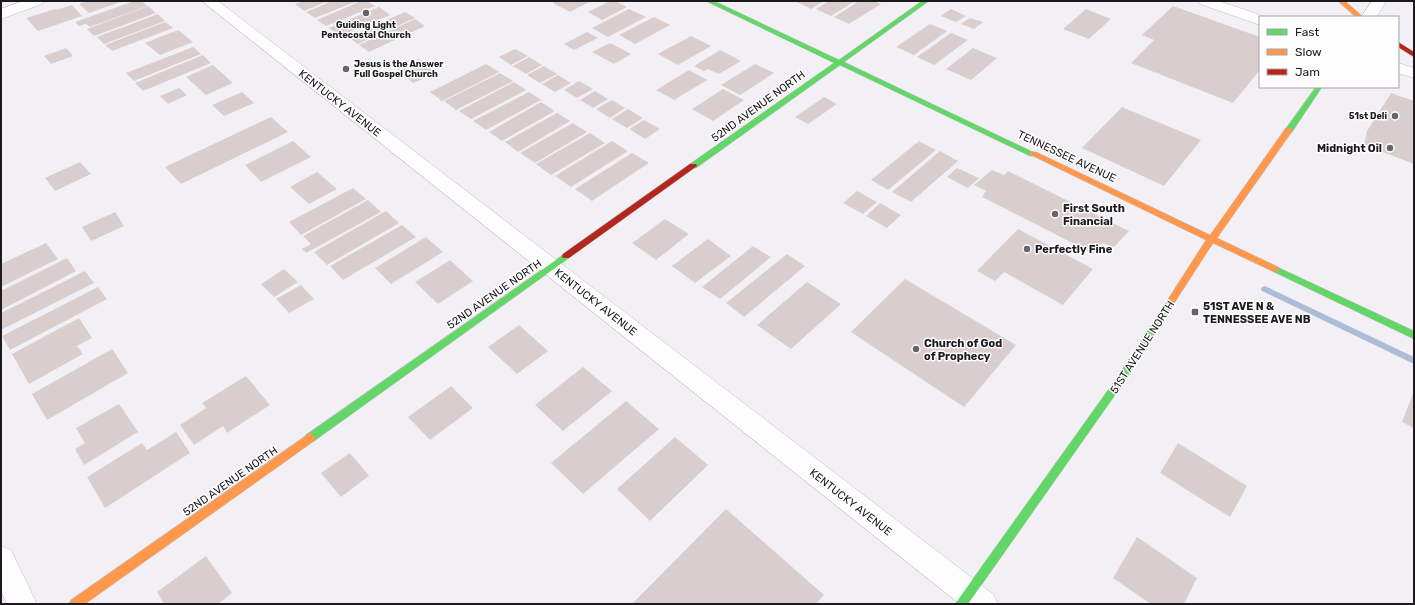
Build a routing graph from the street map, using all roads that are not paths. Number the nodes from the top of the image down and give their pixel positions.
1 (37, 1) edge
2 (208, 1) edge
3 (709, 1) edge
4 (926, 1) edge
5 (1205, 1) edge
6 (1341, 1) edge
7 (1379, 1) edge
8 (1, 14) edge
9 (1359, 16) edge
10 (1370, 16) edge
11 (1259, 20) edge
12 (1399, 45) edge
13 (1414, 56) edge
14 (839, 62) junction
15 (1399, 68) edge
16 (1414, 73) edge
17 (1318, 88) edge
18 (1212, 238) junction
19 (551, 268) junction
20 (1414, 335) edge
21 (1, 560) edge
22 (971, 600) edge
23 (22, 604) edge
24 (75, 604) edge

1 - 8 street
2 - 19 street, KENTUCKY AVENUE
3 - 14 street, TENNESSEE AVENUE
4 - 14 street, 52ND AVENUE NORTH
5 - 11 street
6 - 9 street
7 - 10 street
12 - 13 street
14 - 18 street, TENNESSEE AVENUE
14 - 19 street, 52ND AVENUE NORTH
15 - 16 street
17 - 18 street, 51ST AVENUE NORTH
18 - 20 street, TENNESSEE AVENUE
18 - 22 street, 51ST AVENUE NORTH
19 - 22 street, KENTUCKY AVENUE
19 - 24 street, 52ND AVENUE NORTH
21 - 23 street

